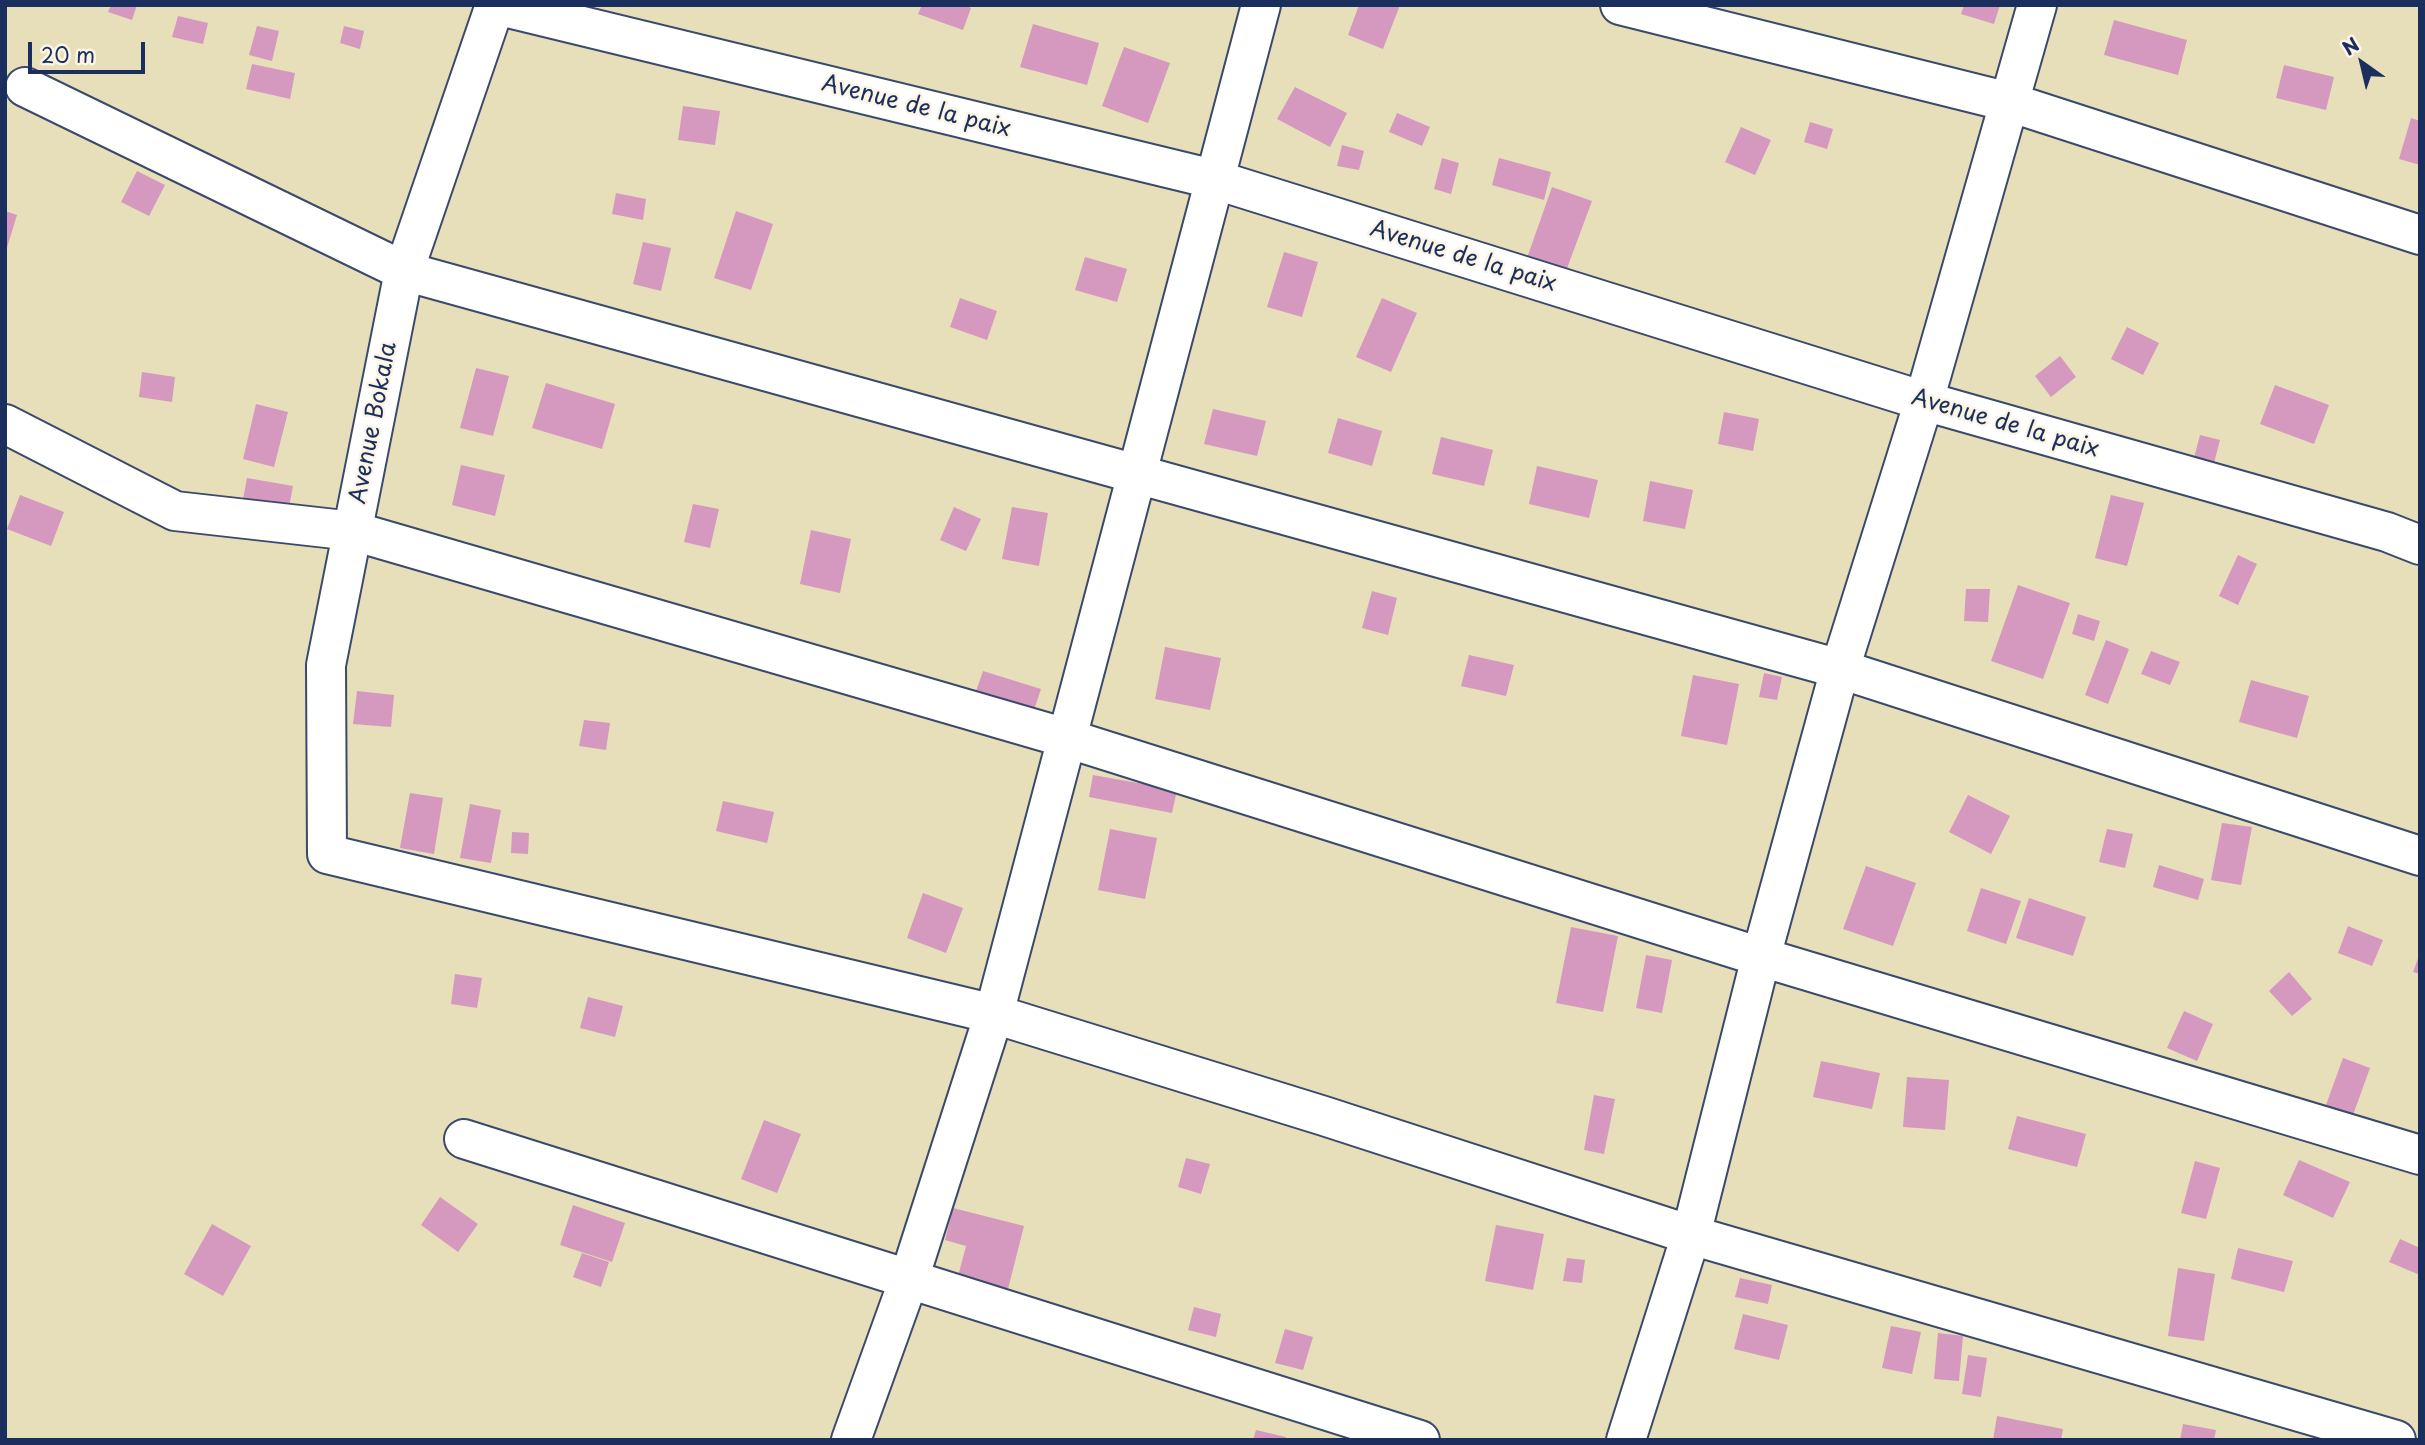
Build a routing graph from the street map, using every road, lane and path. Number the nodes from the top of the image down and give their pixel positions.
1 (495, 5) edge
2 (1261, 5) edge
3 (1620, 5) edge
4 (2037, 5) edge
5 (24, 87) dead end
6 (2009, 102) junction
7 (1213, 179) junction
8 (2420, 235) edge
9 (404, 271) junction
10 (1924, 401) junction
11 (5, 424) edge
12 (1136, 474) junction
13 (353, 531) junction
14 (2420, 545) edge
15 (1840, 669) junction
16 (1066, 738) junction
17 (2420, 856) edge
18 (1761, 957) junction
19 (995, 1014) junction
20 (464, 1139) dead end
21 (2420, 1155) edge
22 (1691, 1235) junction
23 (909, 1279) junction
24 (851, 1440) edge
25 (1420, 1440) edge
26 (1626, 1440) edge
27 (2396, 1440) edge

1 - 7 street, Avenue de la paix
1 - 9 street, Avenue Bokala
2 - 7 street
3 - 6 street
4 - 6 street
5 - 9 street
6 - 8 street
6 - 10 street
7 - 10 street, Avenue de la paix
7 - 12 street
9 - 12 street
9 - 13 street, Avenue Bokala
10 - 14 street, Avenue de la paix
10 - 15 street
11 - 13 street
12 - 15 street
12 - 16 street
13 - 16 street
13 - 19 street, Avenue Bokala
15 - 17 street
15 - 18 street
16 - 18 street
16 - 19 street
18 - 21 street
18 - 22 street
19 - 22 street
19 - 23 street
20 - 23 street
22 - 26 street
22 - 27 street
23 - 24 street
23 - 25 street

